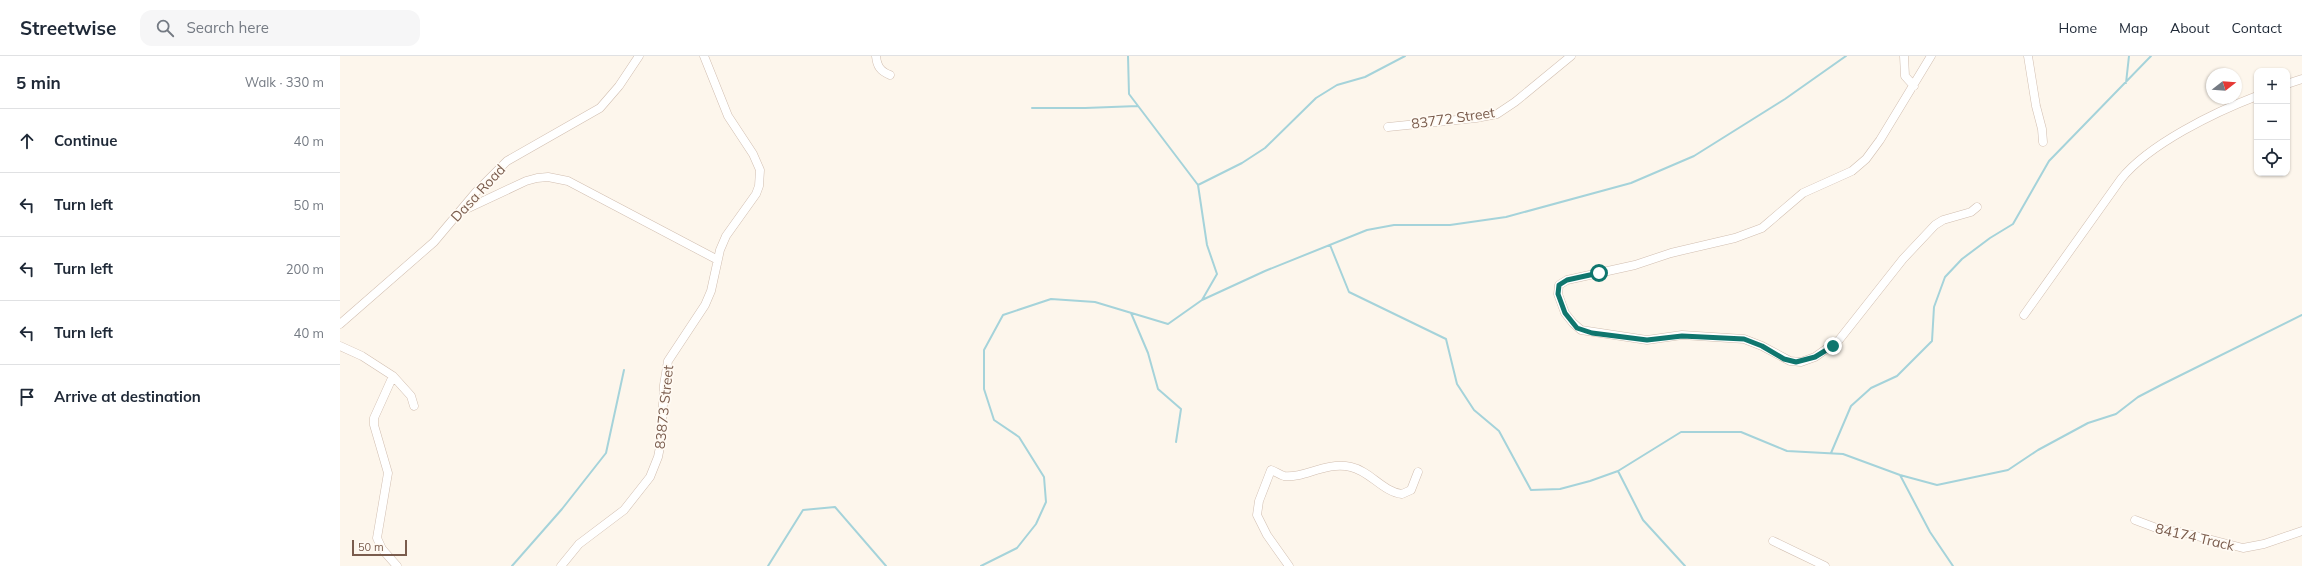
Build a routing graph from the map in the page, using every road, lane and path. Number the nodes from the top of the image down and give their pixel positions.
1 (639, 56) edge
2 (704, 56) edge
3 (876, 56) edge
4 (1571, 56) edge
5 (1904, 56) edge
6 (1931, 56) edge
7 (2028, 56) edge
8 (890, 75) dead end
9 (2302, 79) edge
10 (2290, 83) edge
11 (1914, 86) junction
12 (2254, 97) edge
13 (1388, 127) dead end
14 (2043, 142) dead end
15 (1977, 207) dead end
16 (459, 212) junction
17 (716, 259) junction
18 (2024, 315) dead end
19 (340, 324) edge
20 (340, 346) edge
21 (393, 376) junction
22 (414, 406) dead end
23 (1418, 472) dead end
24 (2135, 520) dead end
25 (2302, 530) edge
26 (1773, 541) dead end
27 (398, 566) edge
28 (561, 566) edge
29 (1289, 566) edge
30 (1825, 566) edge

1 - 16 street, Dasa Road
2 - 17 street, 83873 Street
3 - 8 street
4 - 13 street, 83772 Street
5 - 11 street
6 - 11 street
7 - 14 street
9 - 10 street
11 - 15 street
12 - 18 street
16 - 17 street
16 - 19 street, Dasa Road
17 - 28 street, 83873 Street
20 - 21 street
21 - 22 street
21 - 27 street
23 - 29 street
24 - 25 street, 84174 Track
26 - 30 street

